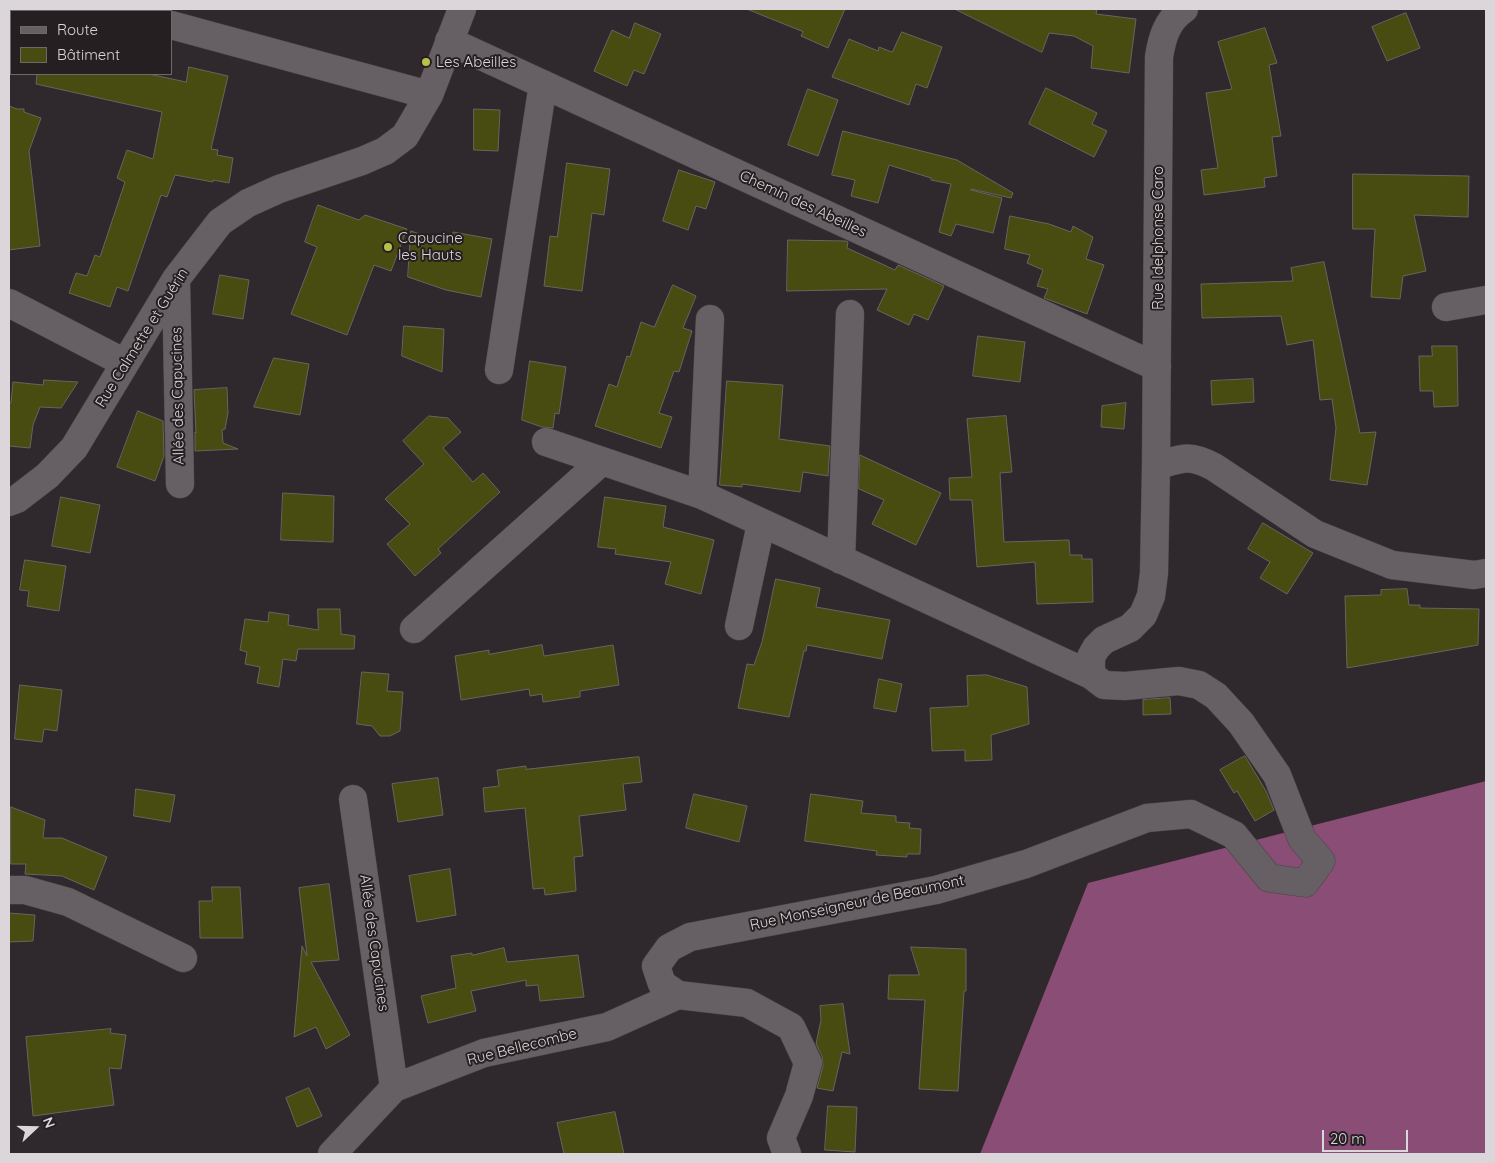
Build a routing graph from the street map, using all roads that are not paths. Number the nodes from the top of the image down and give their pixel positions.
1 (462, 9) edge
2 (1174, 11) edge
3 (172, 25) edge
4 (449, 41) junction
5 (543, 84) junction
6 (429, 95) junction
7 (176, 279) junction
8 (1486, 300) edge
9 (9, 303) edge
10 (1446, 308) dead end
11 (850, 314) dead end
12 (710, 319) dead end
13 (125, 363) junction
14 (1157, 367) junction
15 (499, 370) dead end
16 (546, 442) dead end
17 (602, 461) junction
18 (1156, 466) junction
19 (180, 484) dead end
20 (702, 495) junction
21 (9, 502) edge
22 (761, 524) junction
23 (841, 560) junction
24 (1486, 573) edge
25 (739, 626) dead end
26 (414, 629) dead end
27 (1091, 675) junction
28 (354, 799) dead end
29 (9, 890) edge
30 (183, 958) dead end
31 (678, 995) junction
32 (394, 1088) junction
33 (332, 1154) edge
34 (787, 1154) edge

1 - 4 street, Rue Calmette et Guérin
2 - 14 street, Rue Idelphonse Caro
3 - 6 street
4 - 5 street, Chemin des Abeilles
4 - 6 street, Rue Calmette et Guérin
5 - 14 street, Chemin des Abeilles
5 - 15 street
6 - 7 street, Rue Calmette et Guérin
7 - 13 street, Rue Calmette et Guérin
7 - 19 street, Allée des Capucines
8 - 10 street
9 - 13 street
11 - 23 street
12 - 20 street
13 - 21 street, Rue Calmette et Guérin
14 - 18 street, Rue Idelphonse Caro
16 - 17 street
17 - 20 street
17 - 26 street
18 - 24 street
18 - 27 street
20 - 22 street
22 - 23 street
22 - 25 street
23 - 27 street
27 - 31 street, Rue Monseigneur de Beaumont
28 - 32 street, Allée des Capucines
29 - 30 street
31 - 32 street, Rue Bellecombe
31 - 34 street
32 - 33 street, Rue Bellecombe

